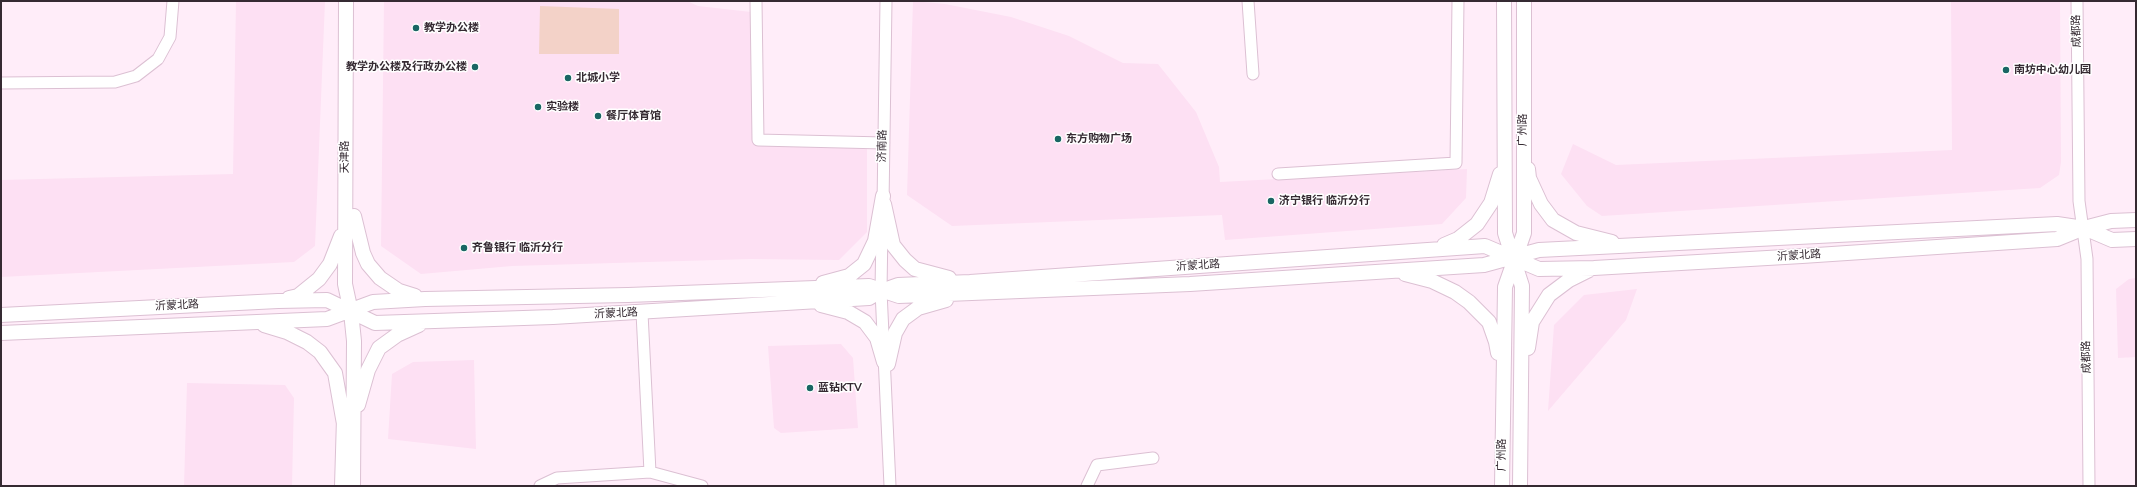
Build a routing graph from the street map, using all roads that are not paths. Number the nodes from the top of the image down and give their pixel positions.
1 (173, 1) edge
2 (346, 1) edge
3 (356, 1) edge
4 (756, 1) edge
5 (886, 1) edge
6 (1248, 1) edge
7 (1458, 1) edge
8 (1504, 1) edge
9 (1524, 1) edge
10 (2077, 1) edge
11 (2083, 1) edge
12 (1253, 74) dead end
13 (1, 83) edge
14 (1522, 130) junction
15 (1504, 132) junction
16 (884, 143) junction
17 (1278, 174) dead end
18 (883, 196) junction
19 (349, 217) junction
20 (2136, 220) edge
21 (2084, 228) junction
22 (2136, 239) edge
23 (1636, 246) junction
24 (1436, 249) junction
25 (1514, 258) junction
26 (1594, 268) junction
27 (1393, 270) junction
28 (970, 288) junction
29 (881, 291) junction
30 (797, 295) junction
31 (425, 299) junction
32 (278, 300) junction
33 (351, 312) junction
34 (642, 313) junction
35 (1, 315) edge
36 (437, 321) junction
37 (256, 322) junction
38 (1, 333) edge
39 (886, 363) junction
40 (1503, 383) junction
41 (1520, 386) junction
42 (348, 424) junction
43 (1153, 458) dead end
44 (650, 472) junction
45 (342, 486) edge
46 (353, 486) edge
47 (540, 486) edge
48 (702, 486) edge
49 (890, 486) edge
50 (894, 486) edge
51 (1087, 486) edge
52 (1502, 486) edge
53 (1520, 486) edge
54 (2084, 486) edge
55 (2089, 486) edge

1 - 13 street
2 - 19 main road, 天津路
3 - 19 main road, 天津路
4 - 16 street
5 - 16 street, 济南路
6 - 12 street
7 - 17 street
8 - 15 main road, 广州路
9 - 14 main road, 广州路
10 - 21 street, 成都路
11 - 21 street, 成都路
14 - 23 main road
14 - 25 main road, 广州路
15 - 24 main road
15 - 25 main road, 广州路
16 - 18 street, 济南路
18 - 28 main road
18 - 29 street, 济南路
18 - 30 main road
19 - 31 main road
19 - 32 main road
19 - 33 main road, 天津路
20 - 21 main road, 沂蒙北路
21 - 22 main road, 沂蒙北路
21 - 23 main road, 沂蒙北路
21 - 26 main road, 沂蒙北路
21 - 54 street, 成都路
21 - 55 street, 成都路
23 - 25 main road, 沂蒙北路
24 - 25 main road, 沂蒙北路
24 - 28 main road, 沂蒙北路
25 - 26 main road, 沂蒙北路
25 - 27 main road, 沂蒙北路
25 - 40 main road, 广州路
25 - 41 main road, 广州路
26 - 41 main road
27 - 28 main road, 沂蒙北路
27 - 40 main road
28 - 29 main road, 沂蒙北路
28 - 39 main road
29 - 30 main road, 沂蒙北路
29 - 39 street, 济南路
30 - 31 main road, 沂蒙北路
30 - 34 main road, 沂蒙北路
30 - 39 main road
31 - 33 main road, 沂蒙北路
32 - 33 main road, 沂蒙北路
32 - 35 main road, 沂蒙北路
33 - 36 main road, 沂蒙北路
33 - 37 main road, 沂蒙北路
33 - 42 main road, 天津路
34 - 36 main road, 沂蒙北路
34 - 44 street
36 - 42 main road
37 - 38 main road, 沂蒙北路
37 - 42 main road
39 - 49 street, 济南路
39 - 50 street, 济南路
40 - 52 main road, 广州路
41 - 53 main road, 广州路
42 - 45 main road, 天津路
42 - 46 main road, 天津路
43 - 51 street
44 - 47 street
44 - 48 street

